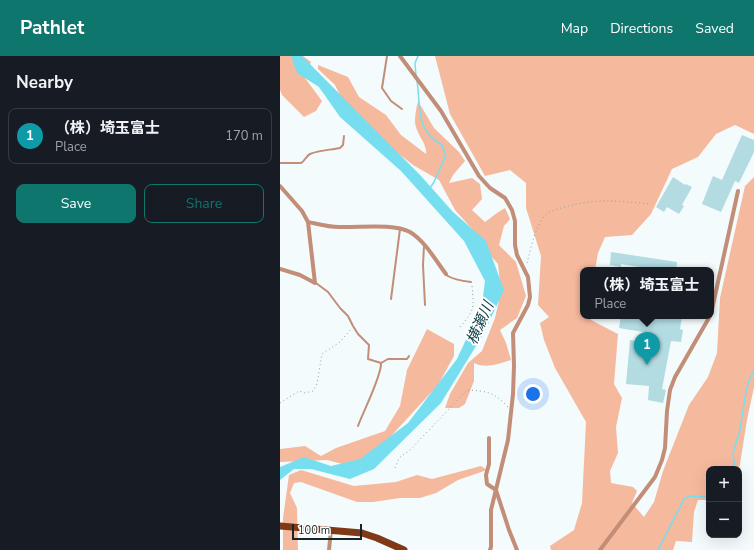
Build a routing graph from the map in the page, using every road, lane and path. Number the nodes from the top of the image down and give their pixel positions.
1 (387, 56) edge
2 (400, 56) edge
3 (402, 109) dead end
4 (344, 136) dead end
5 (280, 163) edge
6 (280, 186) edge
7 (738, 191) dead end
8 (650, 204) dead end
9 (308, 222) junction
10 (400, 229) junction
11 (424, 246) junction
12 (280, 269) edge
13 (525, 270) junction
14 (446, 274) joint
15 (472, 282) joint
16 (315, 283) junction
17 (714, 297) edge
18 (391, 299) dead end
19 (424, 305) dead end
20 (708, 319) edge
21 (353, 326) junction
22 (460, 327) dead end
23 (409, 356) dead end
24 (381, 362) junction
25 (280, 403) edge
26 (511, 411) junction
27 (358, 426) dead end
28 (489, 438) dead end
29 (395, 468) dead end
30 (496, 490) junction
31 (280, 526) edge
32 (331, 530) junction
33 (329, 550) edge
34 (404, 550) edge
35 (490, 550) edge
36 (517, 550) edge
37 (600, 550) edge

1 - 3 lane
2 - 13 street
4 - 5 lane
6 - 9 street
7 - 17 street
8 - 13 path
9 - 10 street
9 - 16 street
10 - 11 street
10 - 18 lane
11 - 14 street
11 - 19 lane
12 - 16 street
13 - 26 street
14 - 15 lane
15 - 22 path
16 - 21 lane
20 - 37 street
21 - 24 lane
21 - 25 path
23 - 24 lane
24 - 27 lane
26 - 29 path
26 - 30 street
28 - 30 street
30 - 35 street
30 - 36 street
31 - 32 main road
32 - 33 street
32 - 34 main road

